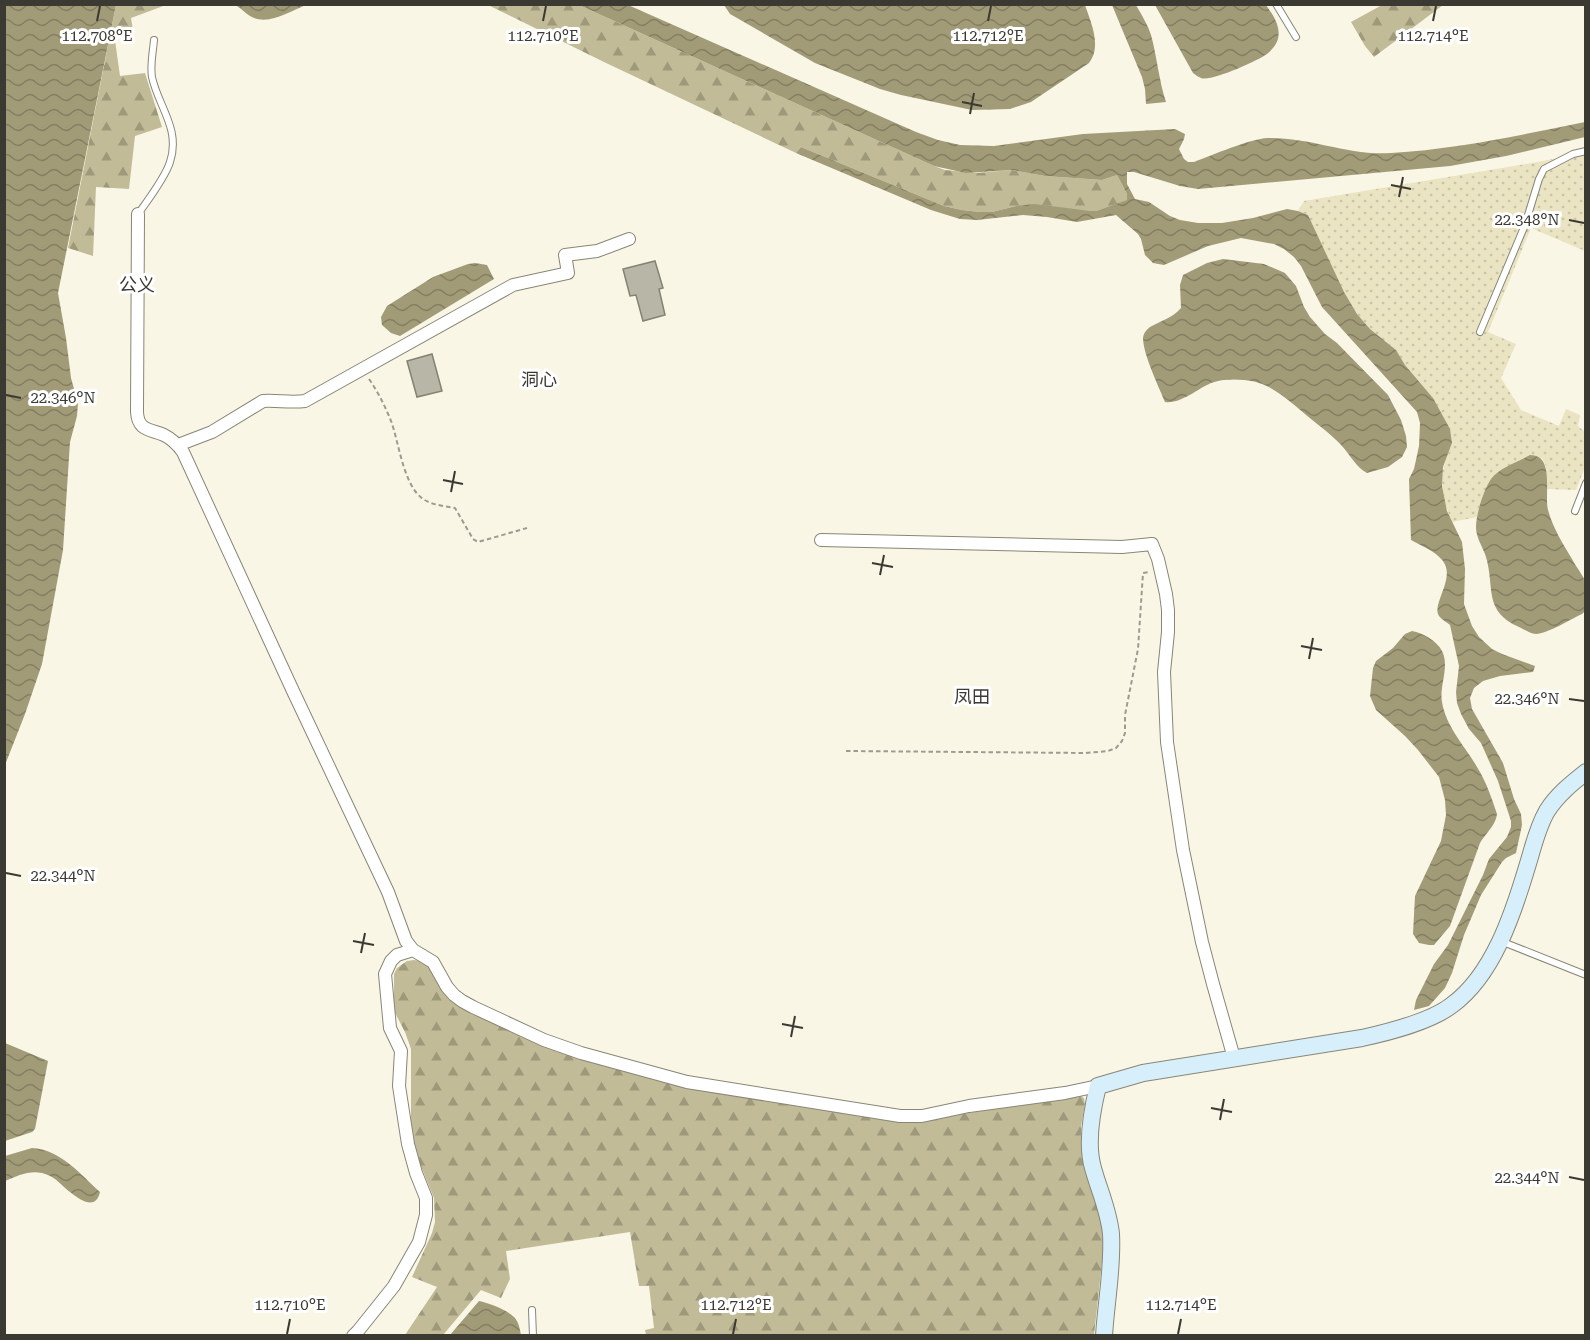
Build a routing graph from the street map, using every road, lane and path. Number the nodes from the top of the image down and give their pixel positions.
1 (1276, 4) edge
2 (1296, 37) dead end
3 (154, 40) dead end
4 (1586, 151) edge
5 (138, 213) joint
6 (628, 239) dead end
7 (1480, 332) dead end
8 (363, 369) junction
9 (178, 445) junction
10 (1586, 483) edge
11 (1575, 512) dead end
12 (527, 528) dead end
13 (821, 540) dead end
14 (1161, 571) junction
15 (846, 751) dead end
16 (1586, 771) edge
17 (1499, 940) junction
18 (413, 950) junction
19 (1586, 975) edge
20 (1234, 1058) junction
21 (1098, 1086) junction
22 (532, 1310) dead end
23 (353, 1335) edge
24 (533, 1335) edge
25 (1104, 1335) edge

1 - 2 lane
3 - 5 lane
4 - 7 lane
5 - 9 street
6 - 8 street
8 - 9 street
8 - 12 path
9 - 18 street
10 - 11 lane
13 - 14 street
14 - 15 path
14 - 20 street
16 - 17 street
17 - 19 lane
17 - 20 street
18 - 21 street
18 - 23 street
20 - 21 street
21 - 25 street
22 - 24 lane

